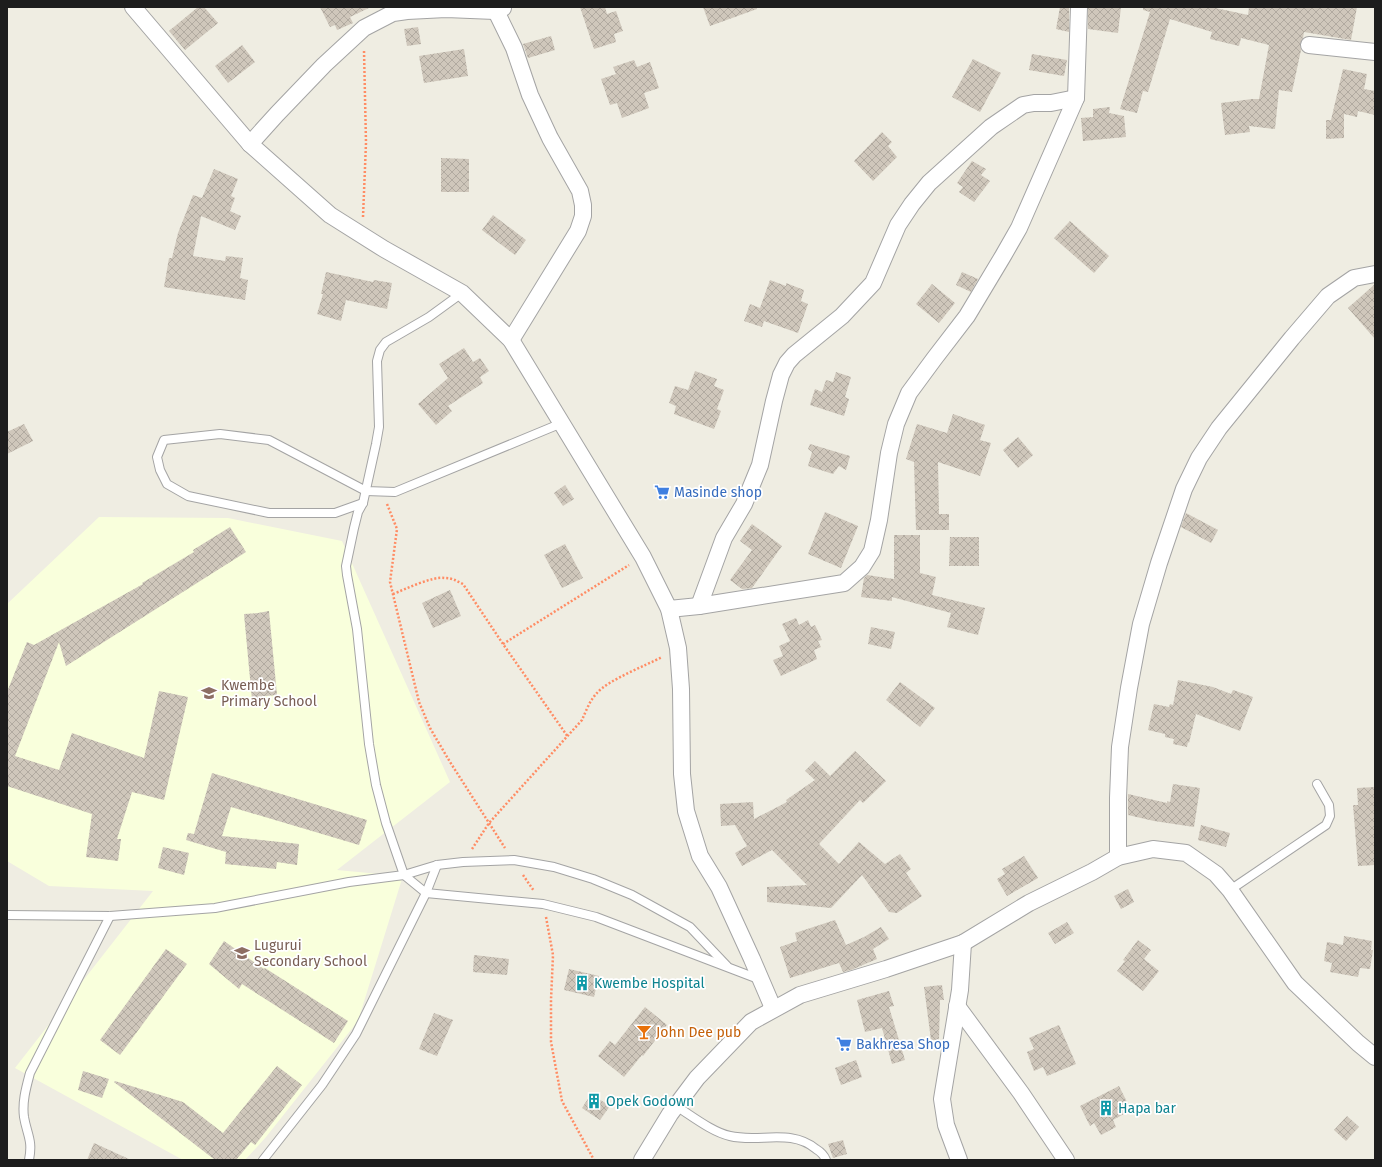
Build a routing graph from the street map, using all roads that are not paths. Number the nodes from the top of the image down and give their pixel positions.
1 (133, 7) edge
2 (1079, 7) edge
3 (498, 8) edge
4 (391, 10) edge
5 (1309, 44) dead end
6 (1375, 52) edge
7 (1076, 98) junction
8 (250, 144) junction
9 (1375, 274) edge
10 (462, 293) junction
11 (511, 340) junction
12 (562, 423) junction
13 (366, 490) junction
14 (363, 503) junction
15 (699, 606) junction
16 (668, 609) junction
17 (1317, 784) dead end
18 (1118, 857) junction
19 (437, 865) junction
20 (404, 875) junction
21 (1230, 890) junction
22 (426, 893) junction
23 (7, 915) edge
24 (110, 916) junction
25 (963, 943) junction
26 (728, 968) junction
27 (762, 981) junction
28 (957, 1006) junction
29 (773, 1008) junction
30 (1375, 1057) edge
31 (676, 1106) junction
32 (29, 1160) edge
33 (263, 1160) edge
34 (642, 1160) edge
35 (826, 1160) edge
36 (959, 1160) edge
37 (1066, 1160) edge

1 - 8 street
2 - 7 street
3 - 4 street
3 - 11 street
4 - 8 street
5 - 6 street
7 - 15 street
7 - 15 street
8 - 10 street
9 - 18 street
10 - 11 street
10 - 13 lane
11 - 12 street
12 - 13 lane
12 - 16 street
13 - 14 lane
13 - 14 lane
14 - 20 lane
15 - 16 street
16 - 27 street
17 - 21 lane
18 - 21 street
18 - 25 street
19 - 20 lane
19 - 22 lane
19 - 26 lane
20 - 22 lane
20 - 24 lane
21 - 30 street
22 - 26 lane
22 - 33 lane
23 - 24 lane
24 - 32 lane
25 - 28 street
25 - 29 street
26 - 27 lane
27 - 29 street
28 - 36 street
28 - 37 street
29 - 31 street
31 - 34 street
31 - 35 lane

